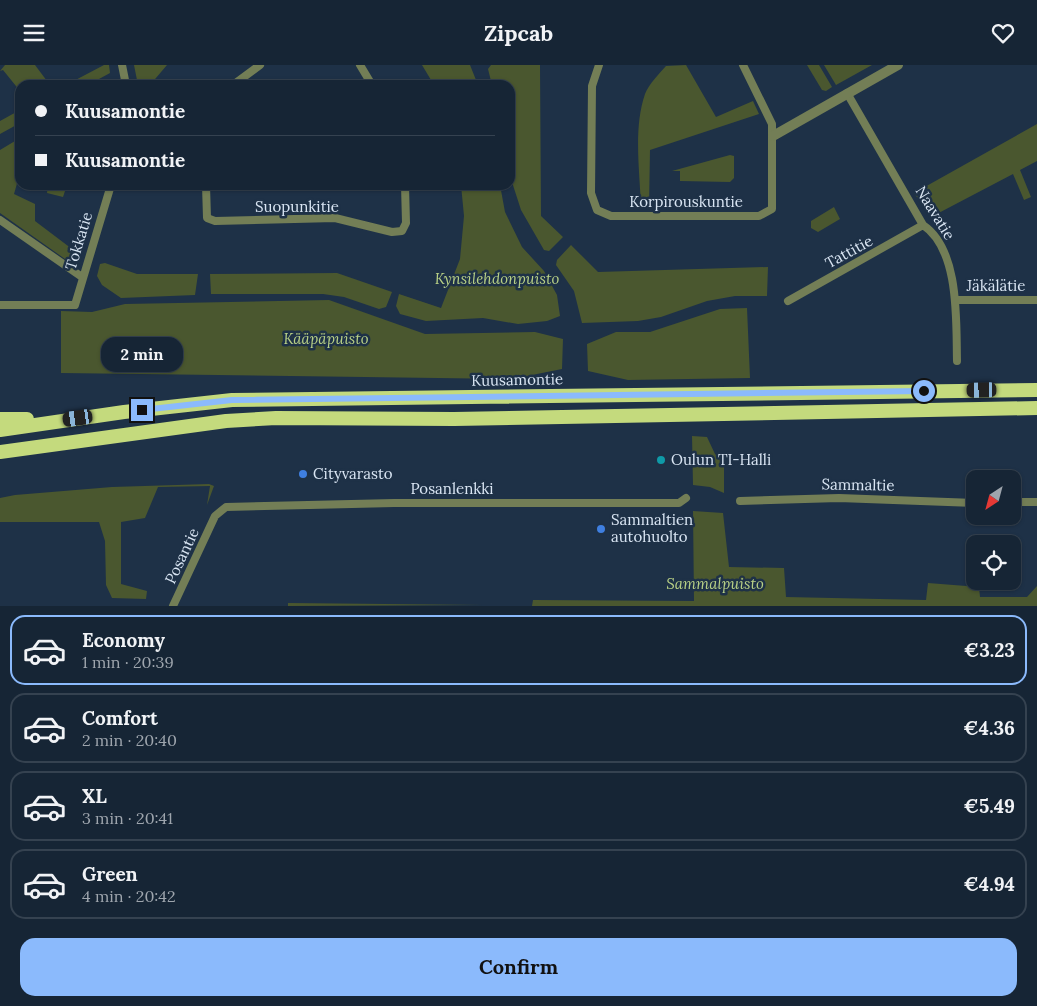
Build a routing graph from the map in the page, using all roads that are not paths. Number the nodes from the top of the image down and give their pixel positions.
1 (122, 65) edge
2 (260, 65) edge
3 (360, 65) edge
4 (599, 65) edge
5 (743, 65) edge
6 (898, 65) edge
7 (125, 80) edge
8 (240, 80) edge
9 (369, 80) edge
10 (847, 93) junction
11 (773, 136) junction
12 (109, 190) edge
13 (206, 190) edge
14 (405, 190) edge
15 (0, 220) edge
16 (924, 225) junction
17 (82, 277) junction
18 (955, 300) junction
19 (1037, 300) edge
20 (788, 301) dead end
21 (0, 305) edge
22 (957, 361) dead end
23 (1037, 390) edge
24 (1037, 408) edge
25 (0, 419) edge
26 (63, 420) junction
27 (0, 430) edge
28 (0, 454) edge
29 (686, 498) dead end
30 (740, 501) dead end
31 (1037, 502) edge
32 (966, 503) edge
33 (1021, 503) edge
34 (216, 516) joint
35 (173, 606) edge

1 - 7 street
2 - 8 street
3 - 9 street
4 - 11 street, Korpirouskuntie
5 - 11 street, Korpirouskuntie
6 - 10 street
10 - 11 street
10 - 16 street, Naavatie
12 - 17 street, Tokkatie
13 - 14 street, Suopunkitie
15 - 17 street
16 - 18 street, Naavatie
16 - 20 street, Tattitie
17 - 21 street, Tokkatie
18 - 19 street, Jäkälätie
18 - 22 street, Naavatie
23 - 26 highway, Kuusamontie
24 - 28 highway
25 - 26 highway
26 - 27 highway, Kuusamontie
29 - 34 street, Posanlenkki
30 - 32 street, Sammaltie
31 - 33 street
34 - 35 street, Posantie

